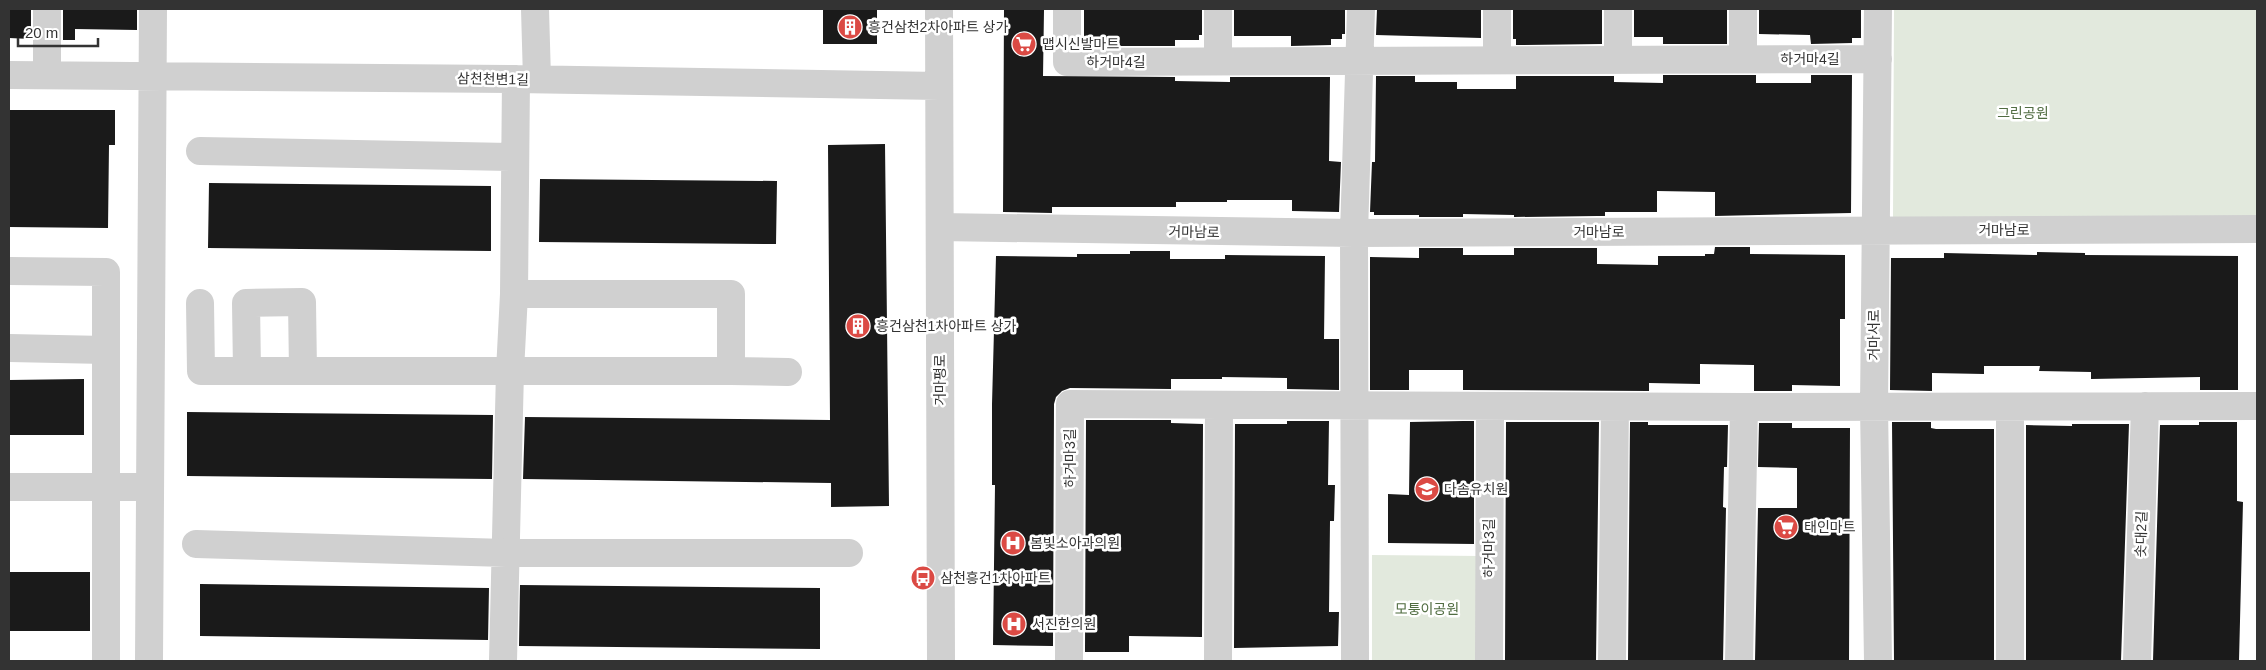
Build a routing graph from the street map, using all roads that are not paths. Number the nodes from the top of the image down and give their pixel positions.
1 (47, 9) edge
2 (153, 9) edge
3 (535, 9) edge
4 (939, 9) edge
5 (1067, 9) edge
6 (1218, 9) edge
7 (1361, 9) edge
8 (1497, 9) edge
9 (1618, 9) edge
10 (1743, 9) edge
11 (1878, 9) edge
12 (1878, 59) junction
13 (1497, 60) junction
14 (1618, 60) junction
15 (1743, 60) junction
16 (1218, 61) junction
17 (1361, 61) junction
18 (9, 75) edge
19 (48, 75) junction
20 (152, 75) junction
21 (526, 79) junction
22 (940, 86) junction
23 (200, 151) dead end
24 (515, 157) junction
25 (940, 227) junction
26 (2257, 229) edge
27 (1874, 230) junction
28 (1354, 233) junction
29 (9, 271) edge
30 (514, 294) junction
31 (200, 303) dead end
32 (9, 348) edge
33 (106, 350) junction
34 (731, 370) junction
35 (247, 371) junction
36 (303, 371) junction
37 (510, 371) junction
38 (788, 372) dead end
39 (1219, 405) junction
40 (1354, 405) junction
41 (1490, 406) junction
42 (2145, 406) junction
43 (2257, 406) edge
44 (1615, 407) junction
45 (1744, 407) junction
46 (1874, 407) junction
47 (2010, 407) junction
48 (9, 487) edge
49 (105, 487) junction
50 (150, 487) junction
51 (196, 544) dead end
52 (506, 553) junction
53 (849, 553) dead end
54 (106, 661) edge
55 (149, 661) edge
56 (503, 661) edge
57 (941, 661) edge
58 (1069, 661) edge
59 (1218, 661) edge
60 (1355, 661) edge
61 (1488, 661) edge
62 (1612, 661) edge
63 (1739, 661) edge
64 (1878, 661) edge
65 (2010, 661) edge
66 (2138, 661) edge

1 - 19 street
2 - 20 street
3 - 21 street
4 - 22 street, 거마평로
5 - 16 street, 하거마4길
6 - 16 street
7 - 17 street
8 - 13 street
9 - 14 street
10 - 15 street
11 - 12 street, 거마서로
12 - 15 street, 하거마4길
12 - 27 street, 거마서로
13 - 14 street, 하거마4길
13 - 17 street, 하거마4길
14 - 15 street, 하거마4길
16 - 17 street, 하거마4길
17 - 28 street
18 - 19 street, 삼천천변1길
19 - 20 street, 삼천천변1길
20 - 21 street, 삼천천변1길
20 - 50 street
21 - 22 street, 삼천천변1길
21 - 24 street
22 - 25 street, 거마평로
23 - 24 street
24 - 30 street
25 - 28 street, 거마남로
25 - 57 street, 거마평로
26 - 27 street, 거마남로
27 - 28 street, 거마남로
27 - 46 street, 거마서로
28 - 40 street
29 - 33 street
30 - 34 street
30 - 37 street
31 - 35 street
32 - 33 street
33 - 49 street
34 - 37 street
34 - 38 street
35 - 36 street
35 - 36 street
36 - 37 street
37 - 52 street
39 - 40 street, 하거마3길
39 - 58 street, 하거마3길
39 - 59 street
40 - 41 street, 하거마3길
40 - 60 street
41 - 44 street, 하거마3길
41 - 61 street, 하거마3길
42 - 43 street
42 - 47 street
42 - 66 street, 솟대2길
44 - 45 street, 하거마3길
44 - 62 street
45 - 46 street, 하거마3길
45 - 63 street
46 - 47 street
46 - 64 street, 거마서로
47 - 65 street
48 - 49 street
49 - 50 street
49 - 54 street
50 - 55 street
51 - 52 street
52 - 53 street
52 - 56 street

